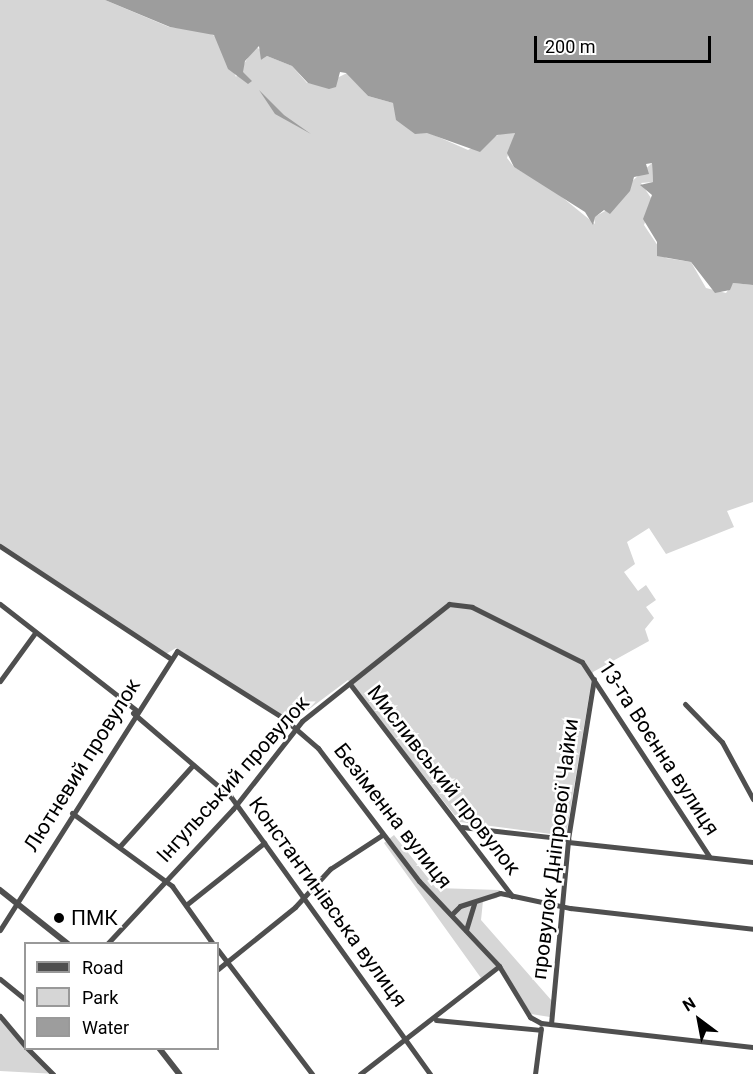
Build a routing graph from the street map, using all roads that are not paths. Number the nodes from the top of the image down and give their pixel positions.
1 (0, 546) edge
2 (0, 604) edge
3 (449, 604) joint
4 (35, 633) junction
5 (177, 651) joint
6 (170, 658) junction
7 (594, 679) junction
8 (0, 680) edge
9 (350, 684) junction
10 (685, 704) dead end
11 (134, 712) junction
12 (296, 730) junction
13 (193, 765) junction
14 (753, 800) edge
15 (235, 802) junction
16 (72, 813) junction
17 (462, 827) junction
18 (382, 835) junction
19 (568, 840) junction
20 (264, 843) junction
21 (120, 846) junction
22 (709, 856) junction
23 (753, 862) edge
24 (164, 880) junction
25 (0, 890) edge
26 (305, 896) junction
27 (512, 896) junction
28 (17, 902) junction
29 (474, 903) junction
30 (186, 905) junction
31 (563, 905) junction
32 (452, 914) junction
33 (753, 929) edge
34 (0, 930) edge
35 (466, 930) junction
36 (66, 942) edge
37 (109, 942) edge
38 (212, 942) edge
39 (219, 951) edge
40 (226, 961) junction
41 (499, 966) junction
42 (219, 968) edge
43 (0, 979) edge
44 (24, 998) edge
45 (0, 1016) edge
46 (436, 1020) junction
47 (551, 1024) junction
48 (541, 1026) junction
49 (410, 1041) junction
50 (24, 1046) edge
51 (753, 1047) edge
52 (28, 1050) edge
53 (160, 1050) edge
54 (54, 1074) edge
55 (178, 1074) edge
56 (312, 1074) edge
57 (360, 1074) edge
58 (430, 1074) edge
59 (535, 1074) edge

1 - 6 street
2 - 4 street, Константинівська вулиця
3 - 7 street, 13-та Воєнна вулиця
3 - 9 street, Інгульський провулок
4 - 8 street
4 - 11 street, Константинівська вулиця
5 - 6 street, Лютневий провулок
5 - 12 street, Безіменна вулиця
6 - 11 street, Лютневий провулок
7 - 19 street, провулок Дніпрової Чайки
7 - 22 street, 13-та Воєнна вулиця
9 - 12 street, Інгульський провулок
9 - 17 street, Мисливський провулок
10 - 14 street
11 - 13 street, Константинівська вулиця
11 - 16 street, Лютневий провулок
12 - 15 street, Інгульський провулок
12 - 18 street, Безіменна вулиця
13 - 15 street, Константинівська вулиця
13 - 21 street
15 - 20 street, Константинівська вулиця
15 - 24 street, Інгульський провулок
16 - 21 street
16 - 28 street, Лютневий провулок
17 - 19 street
17 - 27 street, Мисливський провулок
18 - 26 street
18 - 32 street, Безіменна вулиця
19 - 22 street
19 - 31 street, провулок Дніпрової Чайки
20 - 26 street, Константинівська вулиця
20 - 30 street
21 - 24 street
22 - 23 street
24 - 30 street
24 - 37 street, Інгульський провулок
25 - 28 street
26 - 40 street
26 - 49 street, Константинівська вулиця
27 - 29 street
27 - 31 street
28 - 34 street, Лютневий провулок
28 - 36 street
29 - 32 street
29 - 35 street
30 - 38 street
31 - 33 street
31 - 47 street, провулок Дніпрової Чайки
32 - 35 street, Безіменна вулиця
35 - 41 street, Безіменна вулиця
39 - 40 street
40 - 42 street
40 - 56 street
41 - 46 street
41 - 48 street, Безіменна вулиця
43 - 44 street
45 - 50 street
46 - 48 street
46 - 49 street
47 - 48 street
47 - 51 street
48 - 59 street
49 - 57 street
49 - 58 street, Константинівська вулиця
52 - 54 street
53 - 55 street

